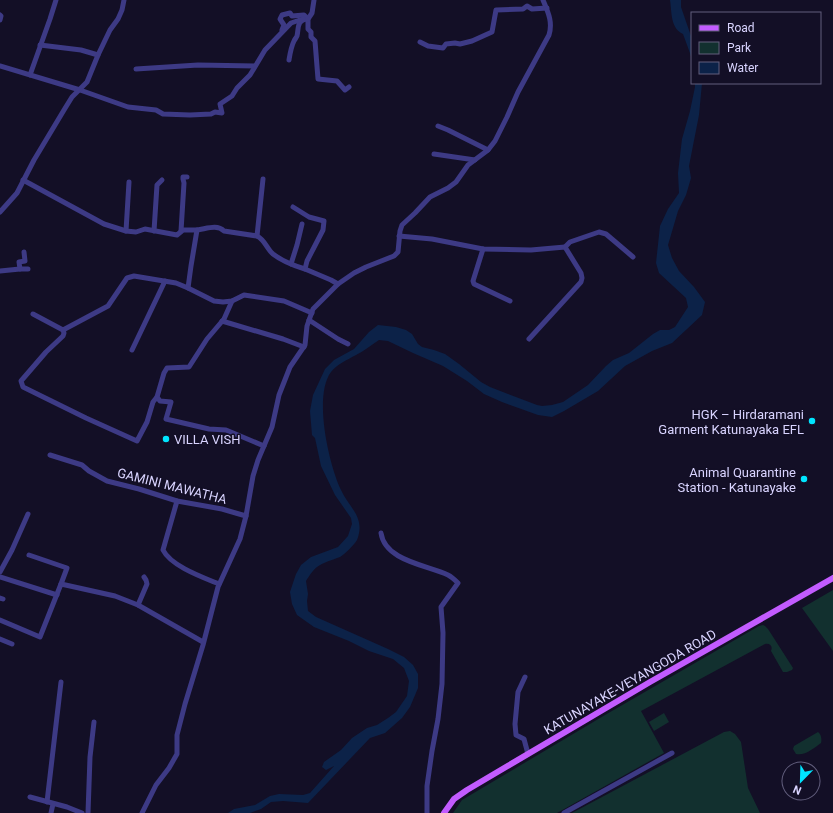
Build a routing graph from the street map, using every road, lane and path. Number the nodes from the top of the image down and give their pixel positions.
1 (56, 0) edge
2 (124, 0) edge
3 (314, 0) edge
4 (543, 0) edge
5 (547, 8) junction
6 (0, 15) edge
7 (305, 19) junction
8 (0, 20) edge
9 (279, 36) junction
10 (420, 42) dead end
11 (40, 45) junction
12 (98, 55) junction
13 (289, 60) dead end
14 (0, 66) edge
15 (255, 66) junction
16 (136, 69) dead end
17 (30, 74) junction
18 (349, 87) dead end
19 (80, 90) junction
20 (438, 126) dead end
21 (488, 150) junction
22 (434, 154) dead end
23 (475, 160) junction
24 (187, 177) dead end
25 (264, 178) dead end
26 (23, 180) junction
27 (162, 180) dead end
28 (130, 182) dead end
29 (293, 207) dead end
30 (0, 212) edge
31 (302, 224) dead end
32 (126, 230) junction
33 (197, 230) junction
34 (154, 231) junction
35 (182, 231) junction
36 (257, 236) junction
37 (399, 236) junction
38 (565, 247) junction
39 (483, 249) junction
40 (24, 252) dead end
41 (633, 257) dead end
42 (291, 264) junction
43 (20, 269) junction
44 (28, 269) dead end
45 (305, 270) junction
46 (0, 271) edge
47 (165, 281) junction
48 (338, 284) junction
49 (188, 288) junction
50 (232, 301) junction
51 (510, 302) dead end
52 (312, 313) junction
53 (33, 314) dead end
54 (309, 320) junction
55 (222, 321) junction
56 (63, 330) junction
57 (529, 339) dead end
58 (348, 344) dead end
59 (304, 347) junction
60 (132, 350) dead end
61 (156, 397) junction
62 (264, 446) junction
63 (50, 455) dead end
64 (177, 501) junction
65 (28, 514) dead end
66 (246, 516) junction
67 (381, 533) dead end
68 (29, 555) dead end
69 (0, 572) edge
70 (0, 577) edge
71 (144, 577) dead end
72 (833, 578) edge
73 (61, 584) junction
74 (219, 584) junction
75 (57, 595) junction
76 (138, 605) junction
77 (0, 620) edge
78 (0, 639) edge
79 (203, 642) junction
80 (12, 644) dead end
81 (525, 677) dead end
82 (61, 682) dead end
83 (94, 722) dead end
84 (528, 754) junction
85 (672, 754) dead end
86 (30, 797) dead end
87 (48, 802) junction
88 (54, 804) junction
89 (67, 807) junction
90 (51, 813) edge
91 (65, 813) edge
92 (82, 813) edge
93 (88, 813) edge
94 (142, 813) edge
95 (428, 813) edge
96 (444, 813) edge
97 (564, 813) edge

1 - 11 street
2 - 12 street
3 - 7 street
4 - 5 street
5 - 10 street
5 - 21 street
6 - 8 street
7 - 9 street
7 - 9 street
7 - 13 street
7 - 18 street
9 - 15 street
11 - 12 street
11 - 17 street
12 - 19 street
14 - 17 street
15 - 16 street
15 - 19 street
17 - 19 street
19 - 26 street
20 - 21 street
21 - 23 street
22 - 23 street
23 - 37 street
24 - 35 street
25 - 36 street
26 - 30 street
26 - 32 street
27 - 34 street
28 - 32 street
29 - 45 street
31 - 42 street
32 - 34 street
33 - 35 street
33 - 36 street
33 - 49 street
34 - 35 street
36 - 42 street
37 - 39 street
37 - 48 street
38 - 39 street
38 - 41 street
38 - 57 street
39 - 51 street
40 - 43 street
42 - 45 street
43 - 44 street
43 - 46 street
45 - 48 street
47 - 49 street
47 - 56 street
47 - 60 street
48 - 52 street
49 - 50 street
50 - 52 street
50 - 55 street
52 - 54 street
53 - 56 street
54 - 58 street
54 - 59 street
55 - 59 street
55 - 61 street
56 - 61 street
59 - 62 street
61 - 62 street
62 - 66 street
63 - 64 street, GAMINI MAWATHA
64 - 66 street, GAMINI MAWATHA
64 - 74 street
65 - 69 street
66 - 74 street
67 - 95 street
68 - 73 street
70 - 75 street
71 - 76 street
72 - 84 main road, KATUNAYAKE-VEYANGODA ROAD
73 - 75 street
73 - 76 street
74 - 79 street
75 - 77 street
76 - 79 street
78 - 80 street
79 - 94 street
81 - 84 street
82 - 87 street
83 - 93 street
84 - 96 main road, KATUNAYAKE-VEYANGODA ROAD
85 - 97 street
86 - 87 street
87 - 88 street
88 - 89 street
88 - 90 street
89 - 91 street
89 - 92 street

